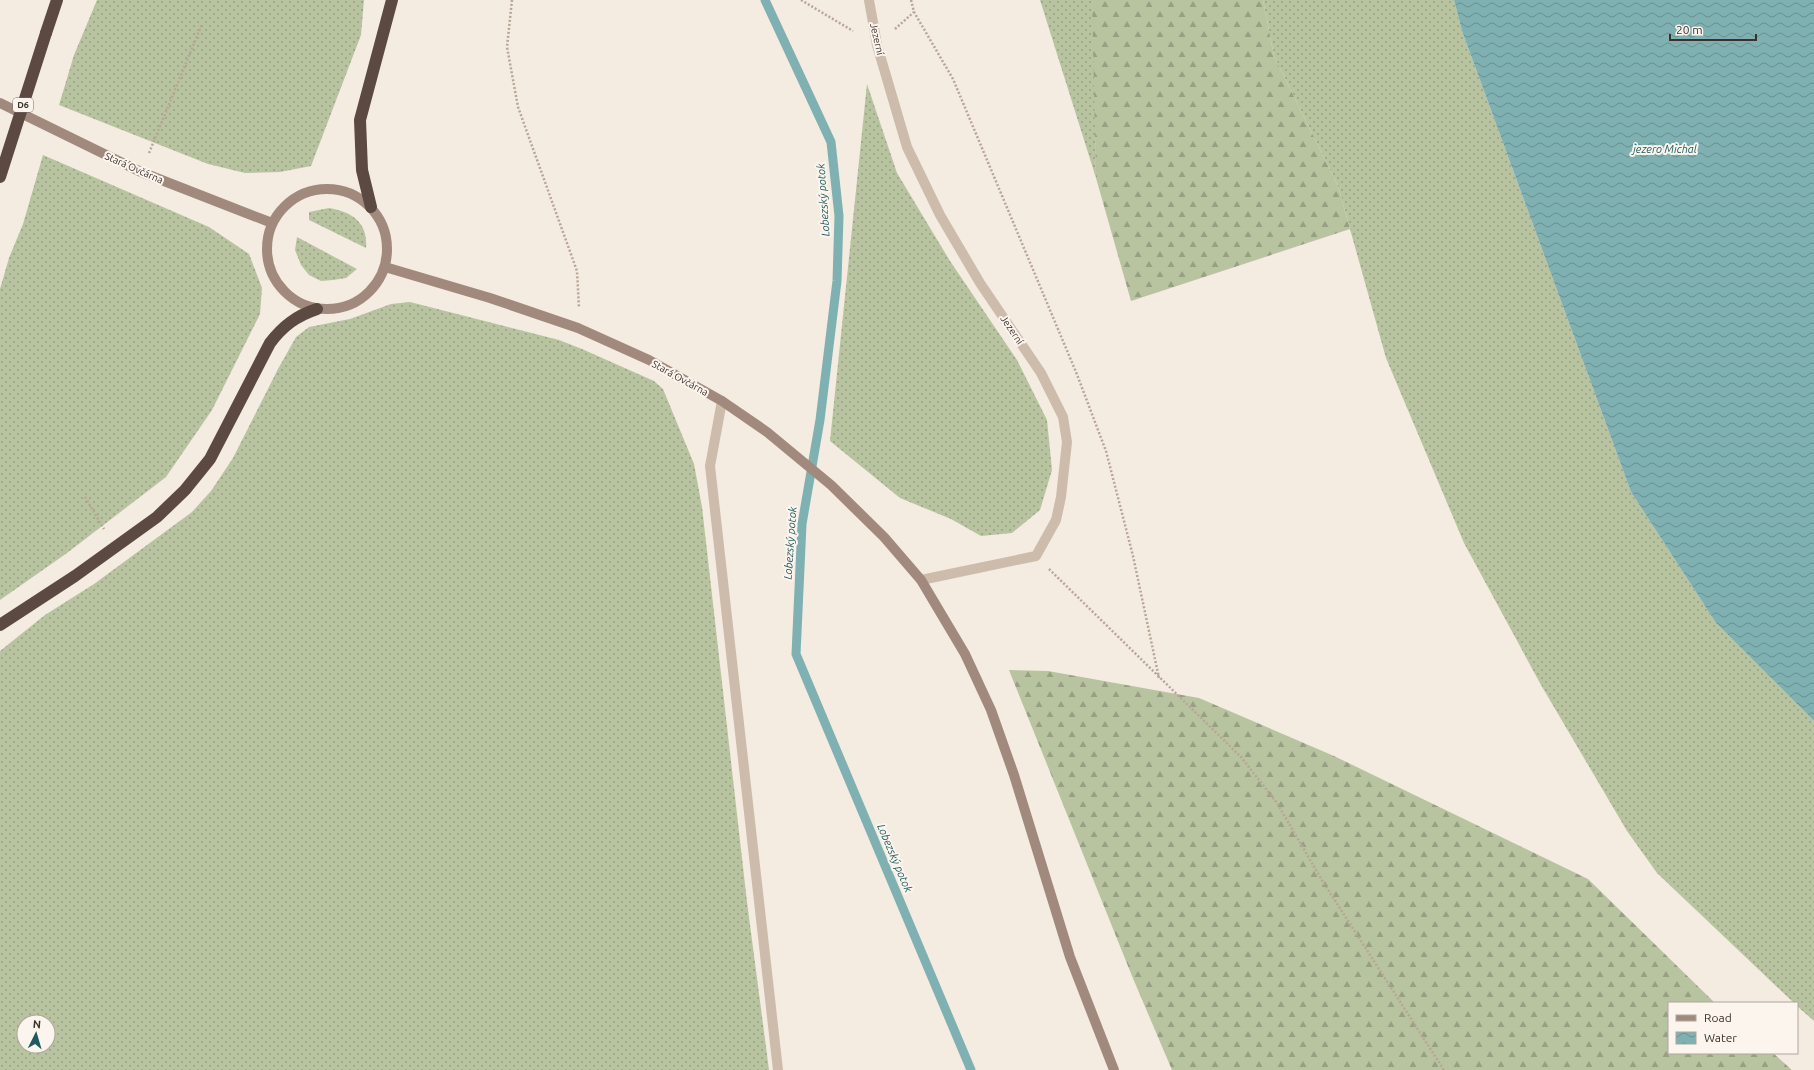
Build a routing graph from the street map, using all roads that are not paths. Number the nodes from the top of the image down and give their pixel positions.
1 (57, 0) edge
2 (392, 0) edge
3 (868, 0) edge
4 (0, 103) edge
5 (0, 177) edge
6 (371, 207) junction
7 (272, 223) junction
8 (386, 267) junction
9 (317, 309) junction
10 (722, 401) junction
11 (921, 580) junction
12 (0, 625) edge
13 (778, 1070) edge
14 (1114, 1070) edge

1 - 5 highway, D6, bridge
2 - 6 highway
3 - 11 lane, Jezerní
4 - 7 main road, Stará Ovčárna
6 - 7 main road
6 - 8 main road
7 - 9 main road
8 - 9 main road
8 - 10 main road, Stará Ovčárna
9 - 12 highway
10 - 11 main road, Stará Ovčárna
10 - 13 lane
11 - 14 main road, Stará Ovčárna

